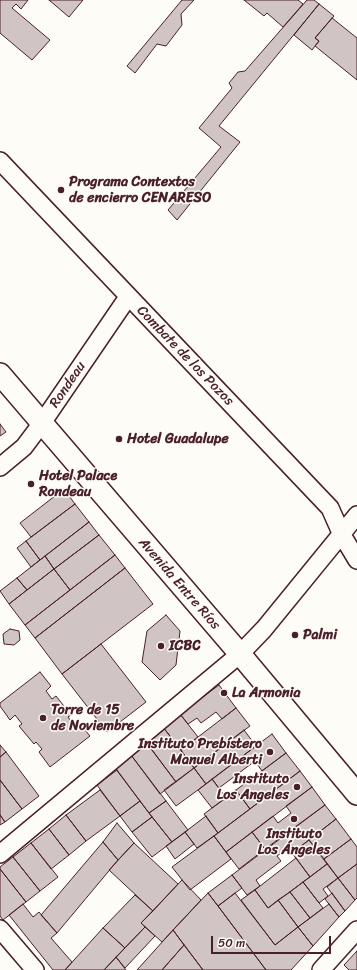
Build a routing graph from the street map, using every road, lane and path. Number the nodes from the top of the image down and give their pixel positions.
1 (0, 160) edge
2 (128, 297) junction
3 (0, 374) edge
4 (42, 423) junction
5 (0, 467) edge
6 (357, 516) edge
7 (342, 535) junction
8 (357, 560) edge
9 (240, 654) junction
10 (357, 794) edge
11 (0, 854) edge
12 (0, 928) edge
13 (357, 930) edge
14 (34, 970) edge
15 (321, 970) edge

1 - 2 street, Combate de los Pozos
2 - 4 street, Rondeau
2 - 7 street, Combate de los Pozos
3 - 4 main road, Avenida Entre Ríos
4 - 5 street, Rondeau
4 - 9 main road, Avenida Entre Ríos
6 - 7 street
7 - 8 street, Combate de los Pozos
7 - 9 street
9 - 10 main road, Avenida Entre Ríos
9 - 11 street
12 - 14 street
13 - 15 street

